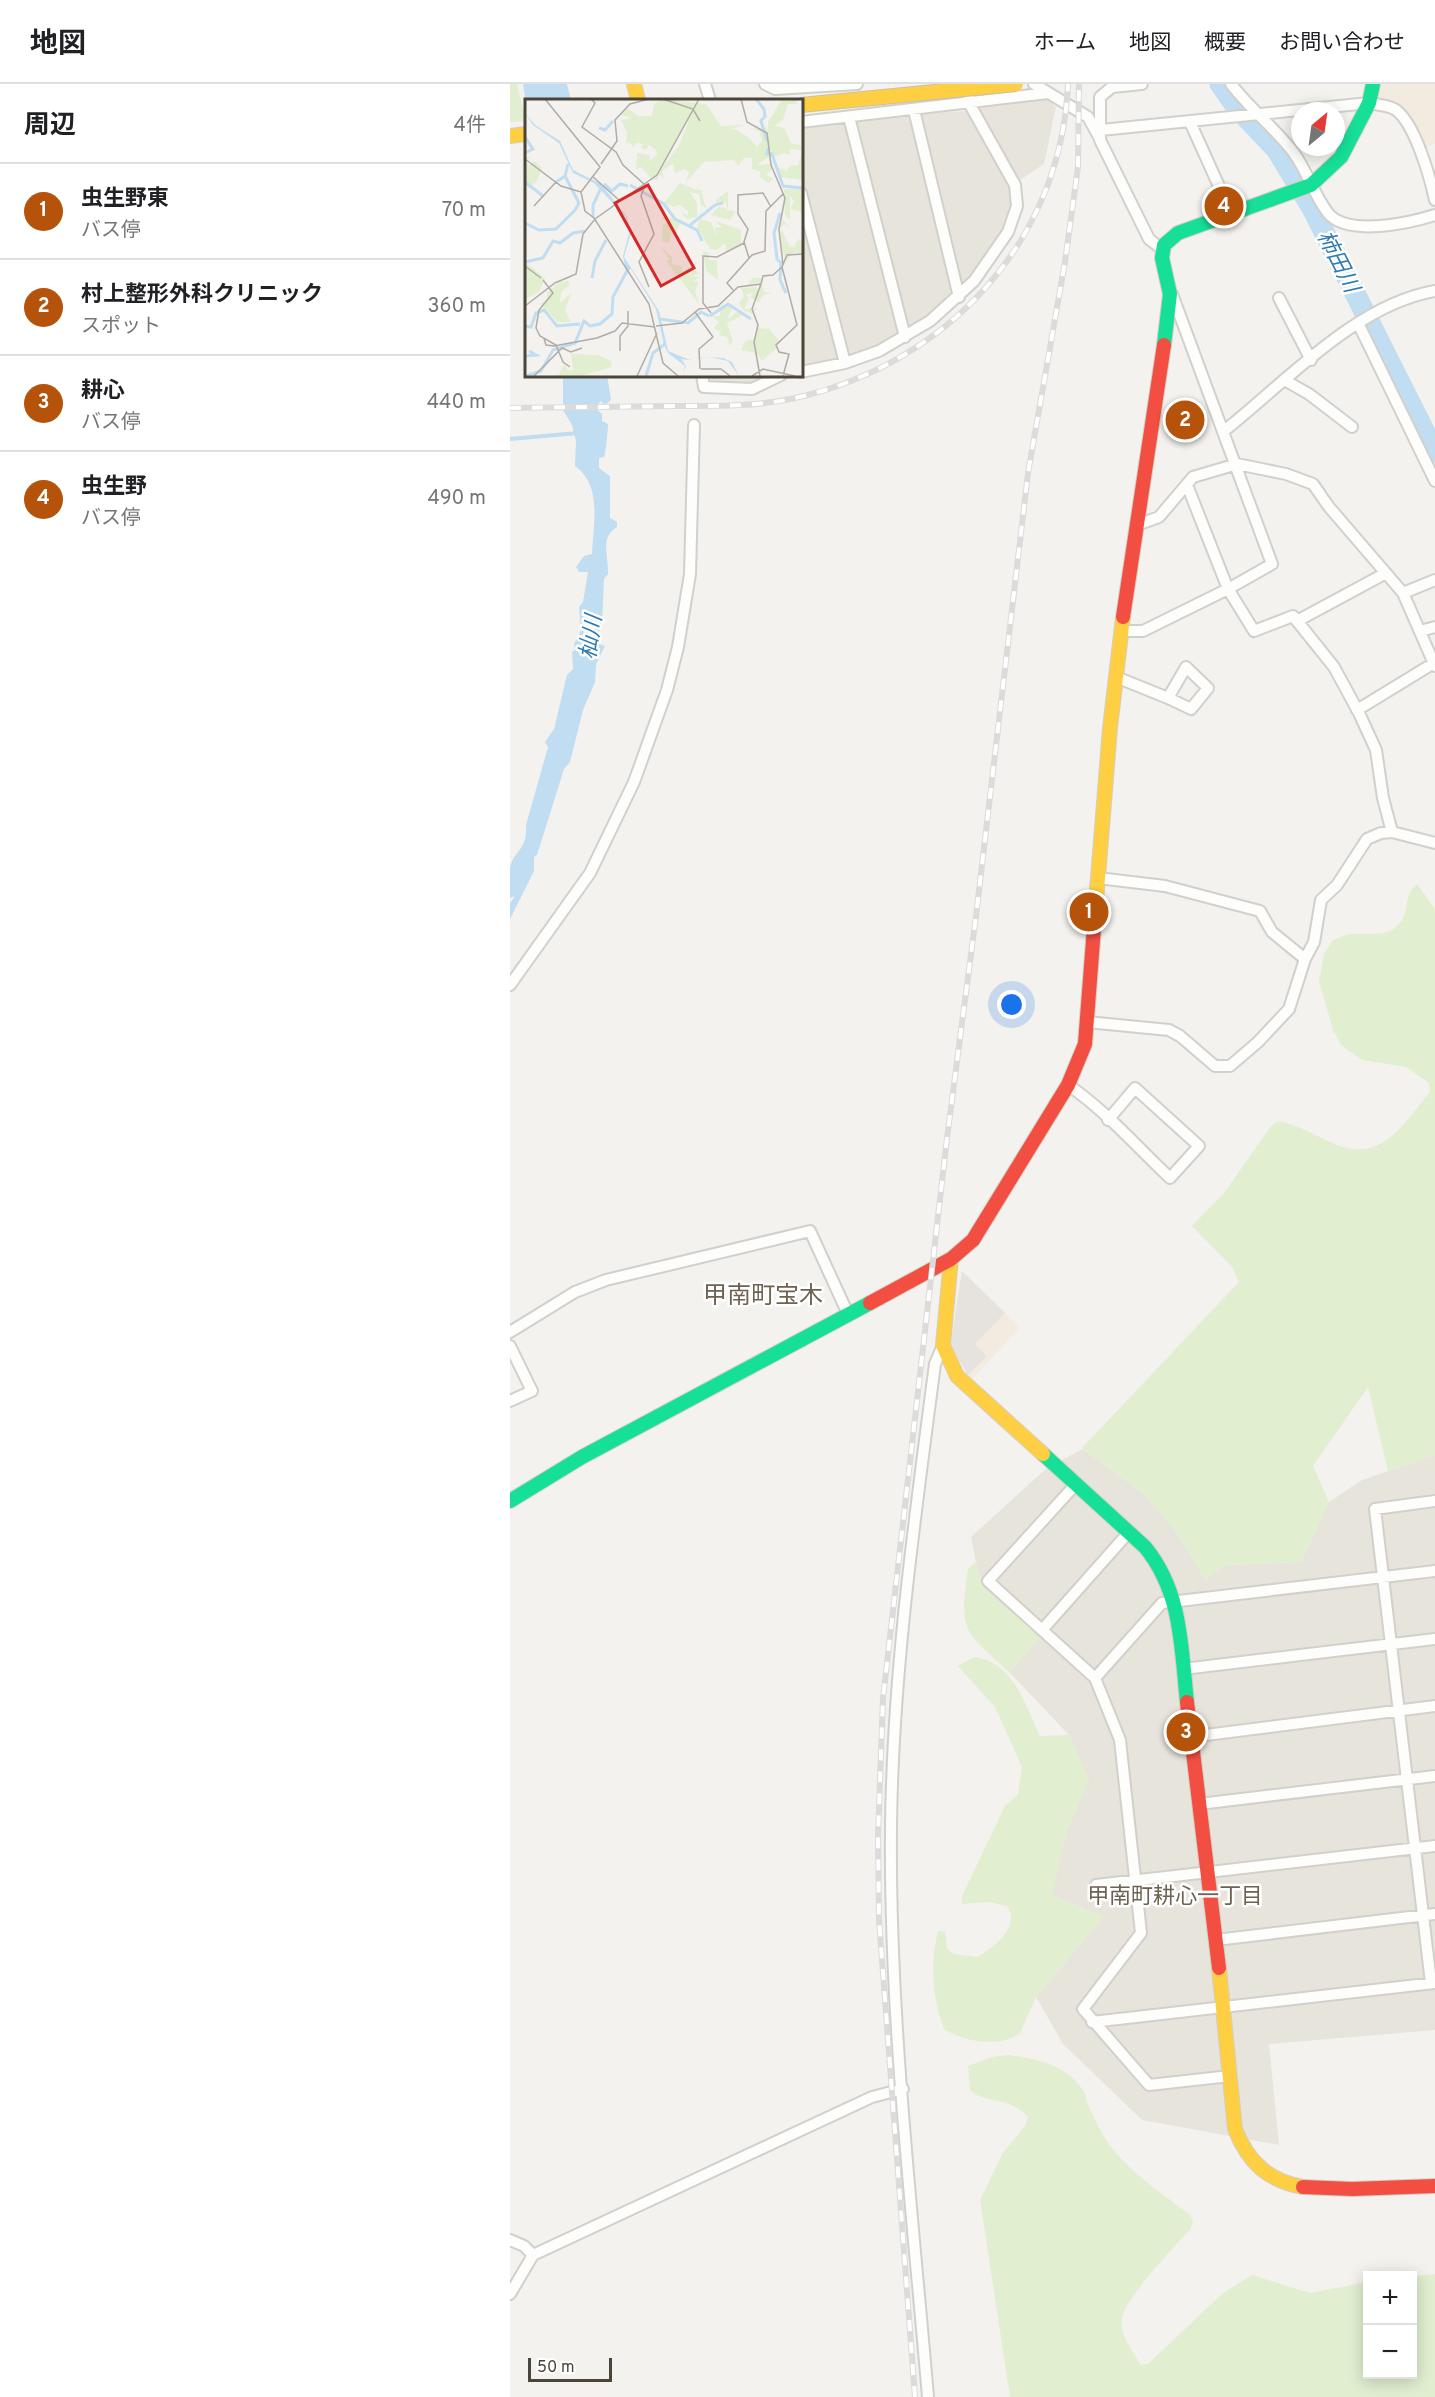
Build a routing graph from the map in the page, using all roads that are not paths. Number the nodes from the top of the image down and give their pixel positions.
1 (634, 84) edge
2 (705, 84) edge
3 (765, 84) edge
4 (850, 84) edge
5 (857, 84) edge
6 (968, 84) edge
7 (1016, 84) edge
8 (1034, 84) edge
9 (1142, 84) edge
10 (1231, 84) edge
11 (1373, 84) edge
12 (1048, 93) junction
13 (638, 99) edge
14 (710, 99) edge
15 (969, 103) junction
16 (1369, 103) junction
17 (802, 105) edge
18 (914, 110) junction
19 (1256, 115) junction
20 (849, 117) junction
21 (802, 122) edge
22 (1190, 122) junction
23 (525, 134) edge
24 (1100, 135) junction
25 (510, 136) edge
26 (1432, 175) edge
27 (1310, 185) junction
28 (802, 197) edge
29 (1435, 200) edge
30 (1232, 215) junction
31 (1435, 215) edge
32 (1162, 249) junction
33 (1170, 290) junction
34 (1435, 291) edge
35 (959, 297) junction
36 (1279, 298) dead end
37 (1358, 323) junction
38 (905, 337) junction
39 (1311, 360) junction
40 (845, 363) junction
41 (802, 372) edge
42 (702, 376) edge
43 (779, 376) edge
44 (1286, 381) junction
45 (694, 425) dead end
46 (1352, 427) dead end
47 (1224, 431) junction
48 (1237, 464) junction
49 (1435, 481) edge
50 (1186, 485) junction
51 (1137, 525) junction
52 (1386, 573) junction
53 (1435, 580) edge
54 (1228, 589) junction
55 (1403, 593) junction
56 (1297, 621) junction
57 (1435, 627) edge
58 (1121, 631) junction
59 (1420, 631) junction
60 (1434, 664) edge
61 (1116, 677) junction
62 (1168, 698) dead end
63 (1357, 710) junction
64 (1392, 832) junction
65 (1435, 843) edge
66 (1098, 878) junction
67 (1305, 959) junction
68 (510, 985) edge
69 (1087, 1022) junction
70 (1068, 1085) junction
71 (1108, 1119) junction
72 (951, 1259) junction
73 (848, 1314) junction
74 (510, 1332) edge
75 (944, 1345) junction
76 (510, 1346) edge
77 (510, 1401) edge
78 (1076, 1484) junction
79 (510, 1501) edge
80 (1435, 1501) edge
81 (1129, 1532) junction
82 (1435, 1571) edge
83 (1383, 1577) junction
84 (1174, 1601) junction
85 (1042, 1630) junction
86 (1435, 1639) edge
87 (1392, 1644) junction
88 (1183, 1669) junction
89 (1095, 1678) junction
90 (1435, 1706) edge
91 (1400, 1710) junction
92 (1190, 1737) junction
93 (1435, 1776) edge
94 (1407, 1780) junction
95 (1199, 1804) junction
96 (1435, 1846) edge
97 (1415, 1848) junction
98 (1207, 1873) junction
99 (1135, 1880) junction
100 (1096, 1885) dead end
101 (1429, 1915) edge
102 (1216, 1940) junction
103 (1433, 1983) edge
104 (1222, 2007) junction
105 (1092, 2022) junction
106 (1230, 2076) junction
107 (903, 2089) junction
108 (1435, 2186) edge
109 (510, 2240) edge
110 (533, 2255) junction
111 (510, 2294) edge
112 (928, 2397) edge

1 - 13 main road
2 - 14 street
3 - 4 street
4 - 5 street
6 - 15 street
7 - 17 main road, bridge
8 - 12 street
9 - 24 street
10 - 19 street
11 - 16 main road
12 - 15 street
12 - 24 street
15 - 18 street
15 - 35 street
16 - 19 street
16 - 26 street
16 - 27 main road
18 - 20 street
18 - 35 street
19 - 22 street
19 - 27 street
20 - 21 street
20 - 38 street
22 - 24 street
22 - 30 street
23 - 25 main road
24 - 32 street
26 - 29 street
27 - 30 main road
27 - 31 street
28 - 40 street
30 - 32 main road
32 - 33 main road
33 - 47 street
33 - 51 main road
34 - 37 street
35 - 38 street
36 - 39 street
37 - 39 street
37 - 49 street
38 - 40 street
39 - 44 street
40 - 41 street
42 - 43 street
44 - 46 street
44 - 47 street
45 - 68 street
47 - 48 street
48 - 50 street
48 - 52 street
48 - 54 street
50 - 51 street
50 - 54 street
51 - 58 main road
52 - 55 street
52 - 56 street
53 - 55 street
54 - 56 street
54 - 58 street
55 - 59 street
56 - 63 street
57 - 59 street
58 - 61 main road
59 - 60 street
60 - 63 street
61 - 62 street
61 - 66 main road
63 - 64 street
64 - 65 street
64 - 67 street
66 - 67 street
66 - 69 main road
67 - 69 street
69 - 70 main road
70 - 71 street
70 - 72 main road
71 - 71 street
72 - 73 main road
72 - 75 main road
73 - 74 street
73 - 79 main road
75 - 78 main road
75 - 107 street
76 - 77 street
78 - 81 main road
78 - 85 street
80 - 83 street
81 - 84 main road
81 - 85 street
82 - 83 street
83 - 84 street
83 - 87 street
84 - 88 main road
84 - 89 street
85 - 89 street
86 - 87 street
87 - 88 street
87 - 91 street
88 - 92 main road
89 - 99 street
90 - 91 street
91 - 92 street
91 - 94 street
92 - 95 main road
93 - 94 street
94 - 95 street
94 - 97 street
95 - 98 main road
96 - 97 street
97 - 98 street
97 - 101 street
98 - 99 street
98 - 102 main road
99 - 100 street
99 - 105 street
101 - 102 street
101 - 103 street
102 - 104 main road
103 - 104 street
104 - 105 street
104 - 106 main road
105 - 106 street
106 - 108 main road
107 - 110 street
107 - 112 street
109 - 110 street
110 - 111 street

